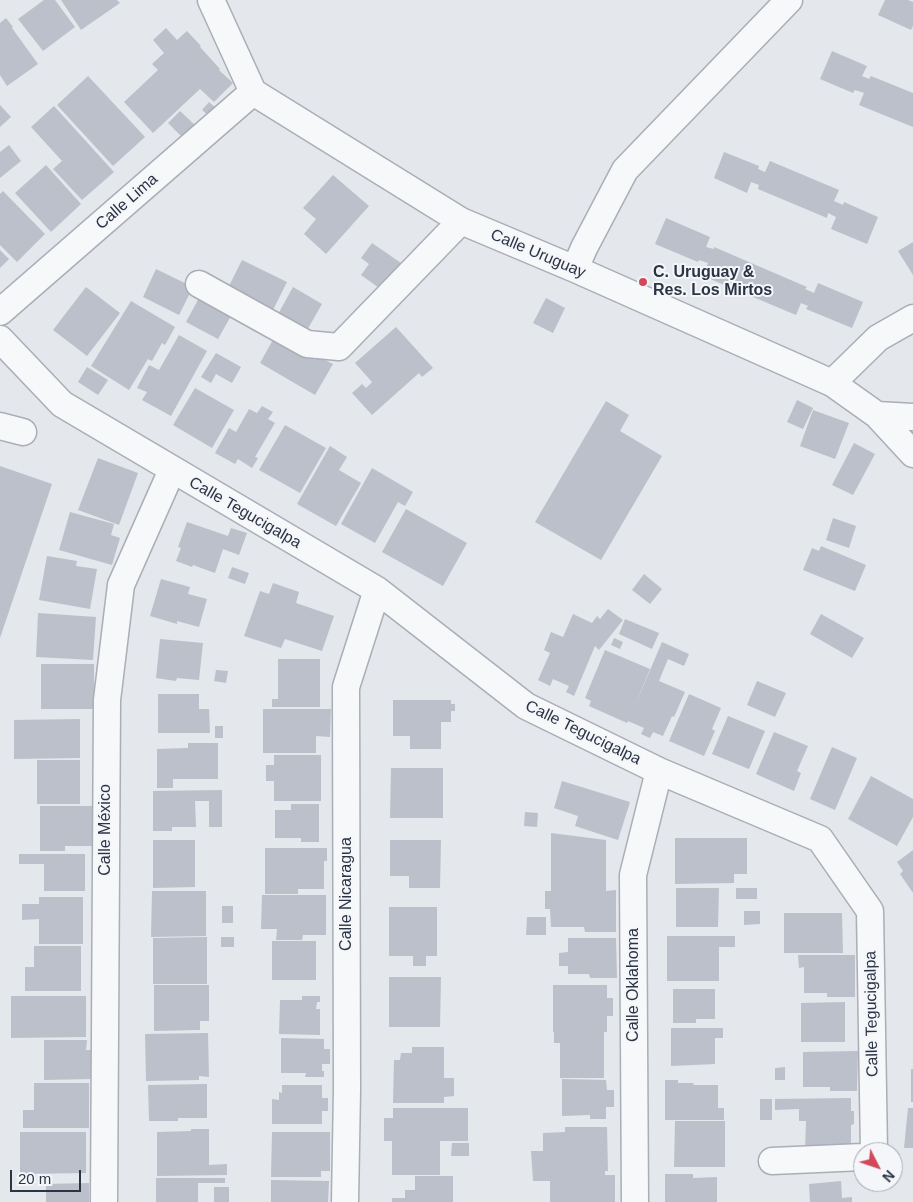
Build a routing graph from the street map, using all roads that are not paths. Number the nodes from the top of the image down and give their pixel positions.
1 (211, 0) edge
2 (789, 0) edge
3 (253, 92) junction
4 (461, 221) junction
5 (575, 268) junction
6 (199, 284) dead end
7 (0, 312) edge
8 (913, 318) edge
9 (0, 339) edge
10 (832, 383) junction
11 (877, 415) junction
12 (913, 417) edge
13 (913, 454) edge
14 (172, 470) junction
15 (377, 590) junction
16 (659, 771) junction
17 (874, 1142) edge
18 (853, 1157) edge
19 (772, 1161) dead end
20 (104, 1202) edge
21 (345, 1202) edge
22 (635, 1202) edge

1 - 3 street
2 - 5 street
3 - 4 street, Calle Uruguay
3 - 7 street, Calle Lima
4 - 5 street, Calle Uruguay
4 - 6 street
5 - 10 street, Calle Uruguay
8 - 10 street
9 - 14 street, Calle Tegucigalpa
10 - 11 street, Calle Uruguay
11 - 12 street
11 - 13 street, Calle Uruguay
14 - 15 street, Calle Tegucigalpa
14 - 20 street, Calle México
15 - 16 street, Calle Tegucigalpa
15 - 21 street, Calle Nicaragua
16 - 17 street, Calle Tegucigalpa
16 - 22 street, Calle Oklahoma
18 - 19 street

